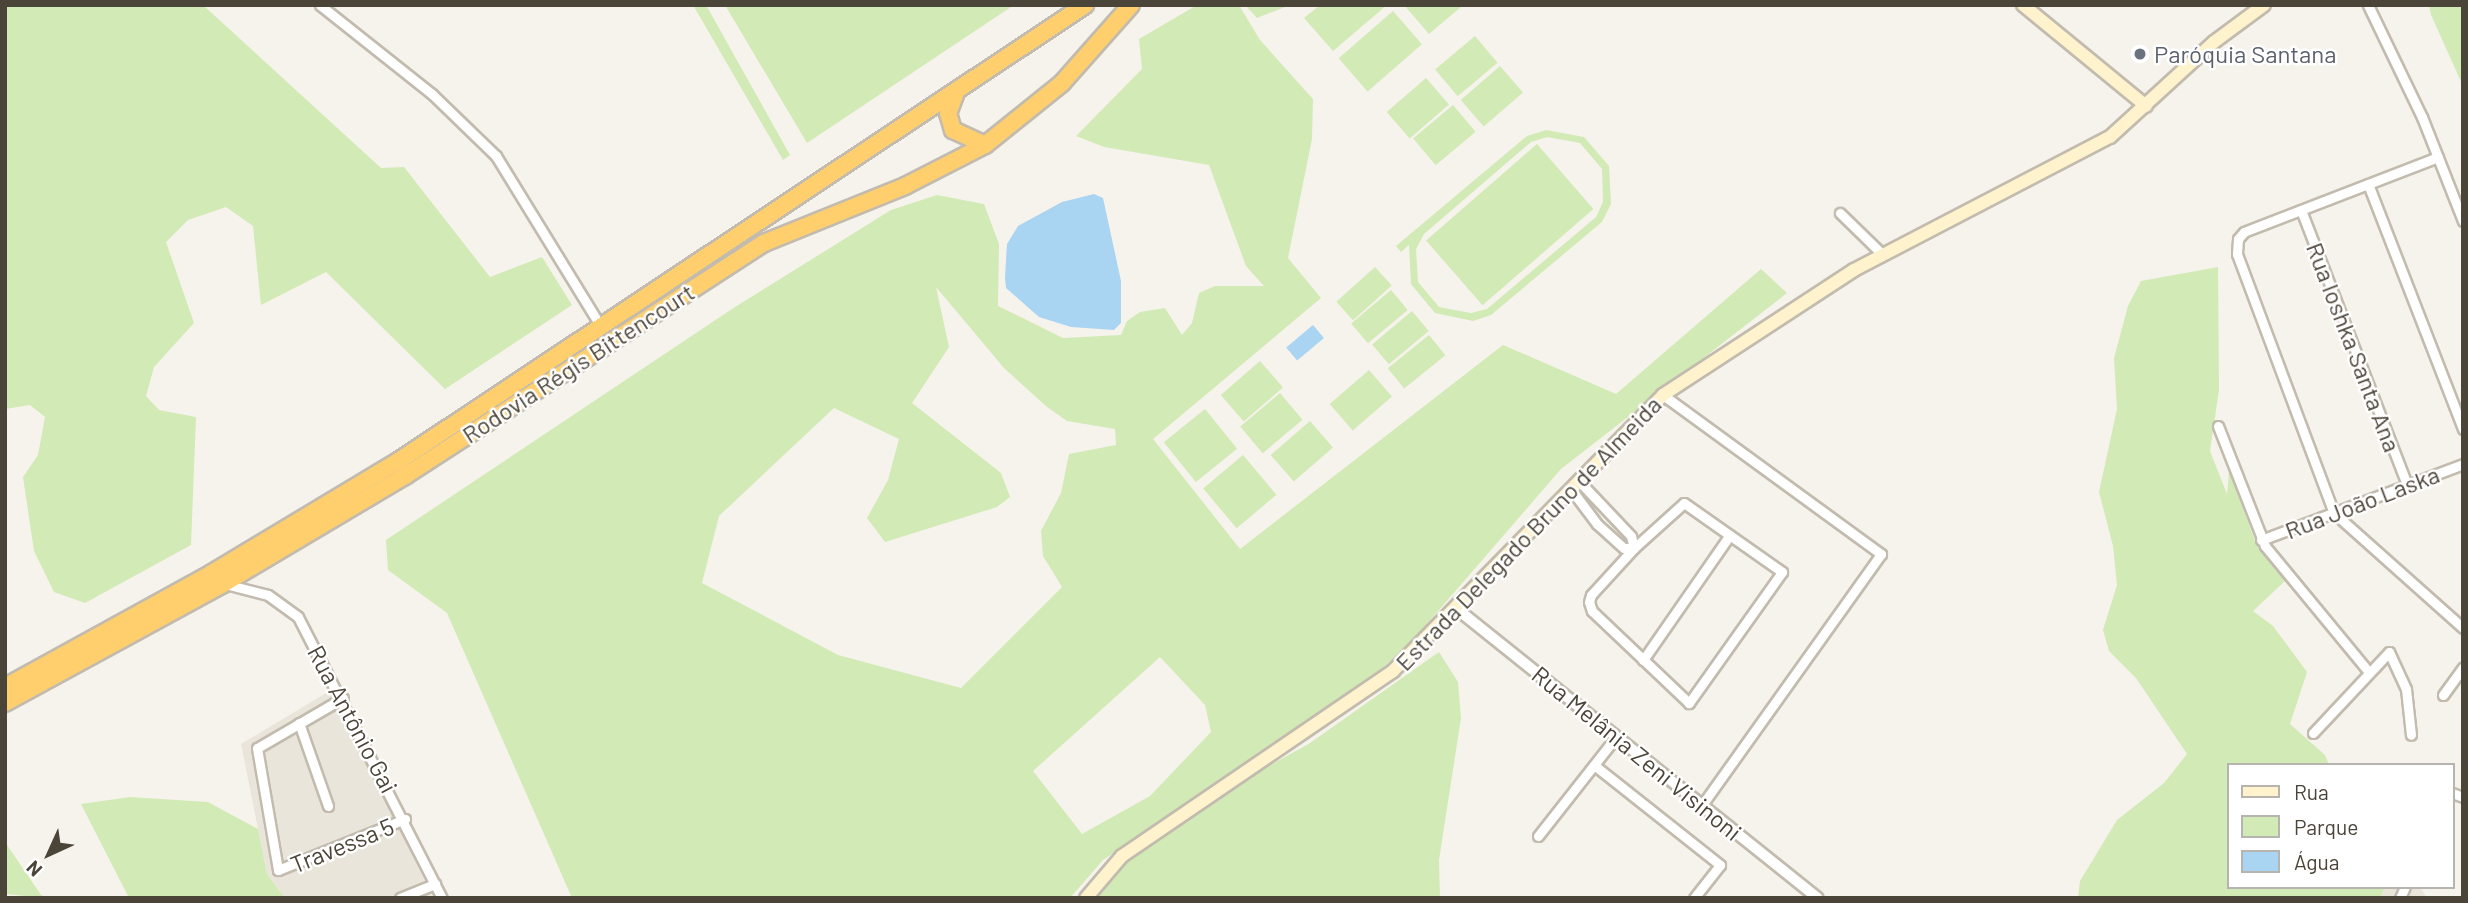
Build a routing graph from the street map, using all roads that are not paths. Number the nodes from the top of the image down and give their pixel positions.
1 (320, 5) edge
2 (1085, 5) edge
3 (1130, 5) edge
4 (2022, 5) edge
5 (2264, 5) edge
6 (2368, 5) edge
7 (957, 90) junction
8 (2147, 106) junction
9 (985, 145) junction
10 (2438, 157) junction
11 (2368, 184) junction
12 (2301, 210) junction
13 (1840, 214) dead end
14 (2463, 221) edge
15 (1883, 254) junction
16 (601, 327) junction
17 (1663, 395) junction
18 (2218, 426) dead end
19 (2463, 429) edge
20 (2463, 464) edge
21 (1574, 484) junction
22 (2407, 485) junction
23 (2334, 513) junction
24 (1730, 536) junction
25 (2261, 540) junction
26 (1634, 548) junction
27 (223, 584) junction
28 (1457, 609) junction
29 (2463, 628) edge
30 (1643, 660) junction
31 (2463, 667) edge
32 (2368, 671) junction
33 (5, 687) edge
34 (2443, 695) dead end
35 (343, 698) junction
36 (5, 703) edge
37 (299, 723) junction
38 (2313, 733) dead end
39 (2410, 735) dead end
40 (1616, 737) junction
41 (1594, 765) junction
42 (1702, 805) junction
43 (328, 806) dead end
44 (405, 819) junction
45 (1538, 836) dead end
46 (435, 884) junction
47 (400, 898) edge
48 (442, 898) edge
49 (1086, 898) edge
50 (1694, 898) edge
51 (1818, 898) edge

1 - 16 street
2 - 7 highway, Rodovia Régis Bittencourt
3 - 9 highway, Rodovia Régis Bittencourt
4 - 8 main road
5 - 8 main road, Estrada Delegado Bruno de Almeida
6 - 10 street
7 - 9 highway
7 - 16 highway, Rodovia Régis Bittencourt
8 - 15 main road, Estrada Delegado Bruno de Almeida
9 - 27 highway, Rodovia Régis Bittencourt
10 - 11 street
10 - 14 street
11 - 12 street
11 - 19 street
12 - 22 street, Rua Ioshka Santa Ana
12 - 23 street
13 - 15 street
15 - 17 main road, Estrada Delegado Bruno de Almeida
16 - 33 highway, Rodovia Régis Bittencourt
17 - 21 main road, Estrada Delegado Bruno de Almeida
17 - 42 street
18 - 25 street
20 - 22 street, Rua João Laska
21 - 26 street
21 - 26 street
21 - 28 main road, Estrada Delegado Bruno de Almeida
22 - 23 street, Rua João Laska
23 - 25 street, Rua João Laska
23 - 29 street
24 - 26 street
24 - 30 street
24 - 30 street
25 - 32 street
26 - 30 street
27 - 35 street, Rua Antônio Gai
27 - 36 highway, Rodovia Régis Bittencourt
28 - 40 street, Rua Melânia Zeni Visinoni
28 - 49 main road, Estrada Delegado Bruno de Almeida
31 - 34 street
32 - 38 street
32 - 39 street
35 - 37 street
35 - 44 street, Rua Antônio Gai
37 - 43 street
37 - 44 street, Travessa 5
40 - 41 street
40 - 42 street, Rua Melânia Zeni Visinoni
41 - 45 street
41 - 50 street
42 - 51 street, Rua Melânia Zeni Visinoni
44 - 46 street, Rua Antônio Gai
46 - 47 street
46 - 48 street, Rua Antônio Gai

